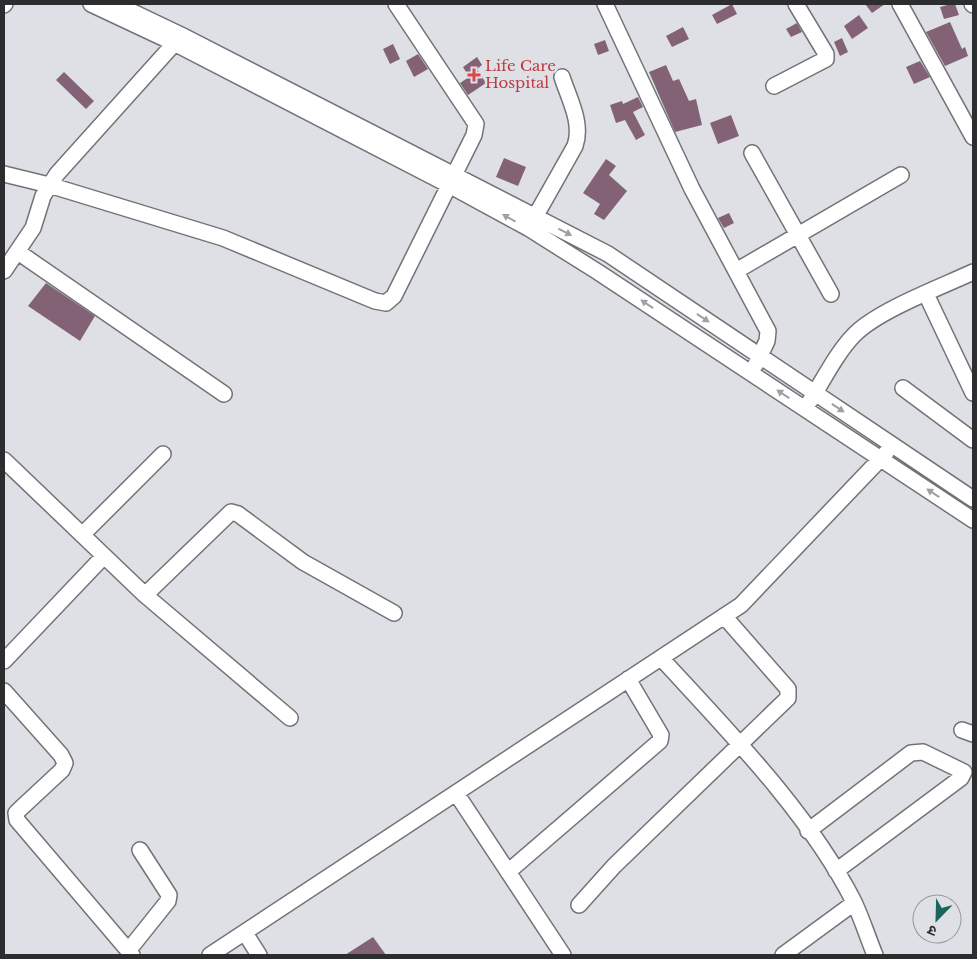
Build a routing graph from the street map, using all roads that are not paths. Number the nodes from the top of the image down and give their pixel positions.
1 (91, 4) edge
2 (116, 4) edge
3 (396, 4) edge
4 (605, 4) edge
5 (796, 4) edge
6 (900, 4) edge
7 (178, 39) junction
8 (562, 77) dead end
9 (774, 86) dead end
10 (973, 137) edge
11 (752, 153) dead end
12 (4, 174) edge
13 (901, 175) dead end
14 (451, 180) junction
15 (49, 185) junction
16 (535, 217) junction
17 (798, 235) junction
18 (18, 252) junction
19 (4, 271) edge
20 (736, 271) junction
21 (973, 272) edge
22 (831, 294) dead end
23 (926, 294) junction
24 (760, 356) junction
25 (968, 368) edge
26 (752, 373) junction
27 (903, 388) dead end
28 (973, 392) edge
29 (815, 393) junction
30 (224, 394) dead end
31 (805, 408) junction
32 (973, 440) edge
33 (892, 445) junction
34 (163, 454) dead end
35 (880, 459) junction
36 (4, 460) edge
37 (973, 499) edge
38 (973, 520) edge
39 (82, 535) junction
40 (104, 556) junction
41 (144, 595) junction
42 (394, 613) dead end
43 (724, 616) junction
44 (661, 658) junction
45 (4, 661) edge
46 (628, 679) junction
47 (4, 691) edge
48 (290, 718) dead end
49 (740, 744) junction
50 (456, 793) junction
51 (808, 831) junction
52 (140, 850) dead end
53 (836, 871) junction
54 (508, 872) junction
55 (854, 903) junction
56 (580, 905) dead end
57 (244, 933) junction
58 (130, 953) edge
59 (210, 955) edge
60 (259, 955) edge
61 (563, 955) edge
62 (783, 955) edge
63 (875, 955) edge

1 - 7 street
2 - 7 street
3 - 14 street
4 - 20 street
5 - 9 street
6 - 10 street
7 - 14 street
7 - 15 street
8 - 16 street
11 - 17 street
12 - 15 street
13 - 17 street
14 - 15 street
14 - 16 street
26 -> 14 street
15 - 18 street
16 -> 24 street
17 - 20 street
17 - 22 street
18 - 19 street
18 - 30 street
20 - 24 street
21 - 23 street
23 - 25 street
23 - 29 street
24 - 26 street
24 - 29 street
25 - 28 street
31 -> 26 street
27 - 32 street
29 - 31 street
29 -> 33 street
31 - 35 street
33 - 35 street
33 - 37 street
34 - 39 street
38 -> 35 street
35 - 43 street
36 - 39 street
39 - 40 street
40 - 41 street
40 - 45 street
41 - 42 street
41 - 48 street
43 - 44 street
43 - 49 street
44 - 46 street
44 - 49 street
46 - 50 street
46 - 54 street
47 - 58 street
49 - 51 street
49 - 56 street
50 - 54 street
50 - 57 street
51 - 53 street
51 - 53 street
52 - 58 street
53 - 55 street
54 - 61 street
55 - 62 street
55 - 63 street
57 - 59 street
57 - 60 street

